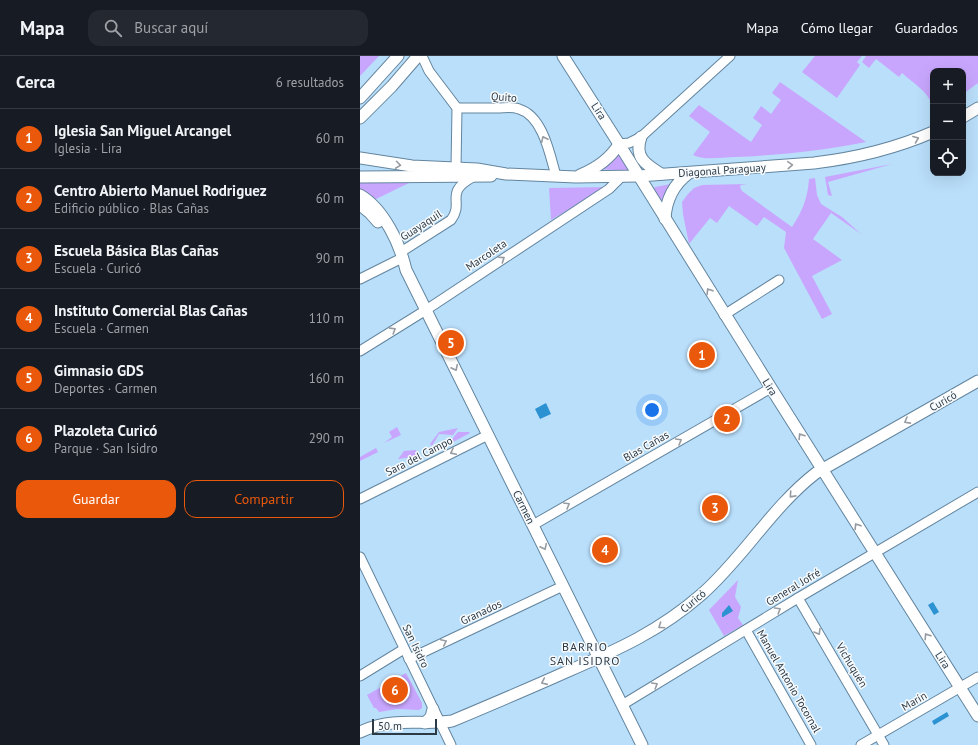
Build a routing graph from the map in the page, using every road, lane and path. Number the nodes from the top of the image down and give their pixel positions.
1 (398, 56) edge
2 (418, 56) edge
3 (422, 56) edge
4 (563, 56) edge
5 (730, 56) edge
6 (360, 98) edge
7 (457, 108) junction
8 (978, 108) edge
9 (966, 114) edge
10 (360, 118) edge
11 (930, 133) edge
12 (641, 137) junction
13 (619, 144) junction
14 (360, 158) edge
15 (456, 168) junction
16 (689, 172) junction
17 (506, 174) junction
18 (660, 174) junction
19 (556, 176) junction
20 (622, 176) junction
21 (639, 176) junction
22 (360, 177) edge
23 (473, 177) junction
24 (576, 177) junction
25 (360, 195) edge
26 (360, 204) edge
27 (665, 219) junction
28 (399, 256) junction
29 (360, 279) edge
30 (779, 280) dead end
31 (426, 310) junction
32 (724, 315) junction
33 (360, 351) edge
34 (978, 381) edge
35 (771, 388) junction
36 (488, 435) junction
37 (822, 469) junction
38 (978, 492) edge
39 (360, 499) edge
40 (533, 525) junction
41 (874, 553) junction
42 (360, 557) edge
43 (563, 586) junction
44 (798, 598) junction
45 (746, 630) junction
46 (404, 649) junction
47 (409, 659) junction
48 (599, 659) junction
49 (360, 676) edge
50 (978, 677) edge
51 (960, 688) junction
52 (622, 705) junction
53 (433, 709) junction
54 (978, 716) edge
55 (424, 723) junction
56 (440, 723) junction
57 (360, 732) edge
58 (879, 735) junction
59 (451, 745) edge
60 (642, 745) edge
61 (812, 745) edge
62 (861, 745) edge
63 (884, 745) edge

1 - 6 main road
2 - 10 main road
3 - 7 street
4 - 13 main road, Lira
5 - 12 street
7 - 15 street
19 -> 7 street, Quito
8 - 9 main road
16 -> 11 main road, Diagonal Paraguay
12 - 13 street
12 - 18 main road
13 - 21 main road, Lira
13 - 24 main road
14 -> 15 main road, Diagonal Paraguay
15 - 17 main road, Diagonal Paraguay
16 - 18 main road, Diagonal Paraguay
16 - 27 main road
17 - 19 main road, Diagonal Paraguay
17 - 23 main road, Diagonal Paraguay
18 - 21 main road, Diagonal Paraguay
19 - 24 main road, Diagonal Paraguay
20 - 21 main road, Diagonal Paraguay
20 - 24 main road, Diagonal Paraguay
31 -> 20 street, Marcoleta
21 - 27 main road, Lira
22 - 23 main road, Diagonal Paraguay
23 - 28 street, Guayaquil
25 - 28 main road, Carmen
26 - 28 main road, Carmen
32 -> 27 main road, Lira
28 - 29 street, Guayaquil
28 - 31 main road, Carmen
30 - 32 street
33 -> 31 street, Marcoleta
31 -> 36 main road, Carmen
32 - 35 main road, Lira
34 -> 37 main road, Curicó
37 -> 35 main road, Lira
40 -> 35 street, Blas Cañas
36 -> 39 street, Sara del Campo
36 - 40 main road, Carmen
41 -> 37 main road, Lira
37 -> 48 main road, Curicó
38 - 41 street, General Jofré
40 -> 43 main road, Carmen
41 - 44 street, General Jofré
51 -> 41 main road, Lira
42 - 46 street, San Isidro
47 -> 43 street, Granados
43 - 48 main road, Carmen
45 -> 44 street, General Jofré
44 -> 58 street, Vichuquén
52 -> 45 street, General Jofré
45 - 61 street, Manuel Antonio Tocornal
46 - 47 street, San Isidro
46 - 49 street
47 - 53 street, San Isidro
48 - 52 main road, Carmen
48 -> 56 main road, Curicó
50 - 51 street, Marín
51 - 54 main road, Lira
51 - 58 street, Marín
52 - 60 main road, Carmen
53 - 55 main road
53 - 56 street, San Isidro
55 - 56 main road, Curicó
55 - 57 main road, Curicó
56 - 59 street, San Isidro
58 - 62 street, Marín
58 - 63 street, Vichuquén

